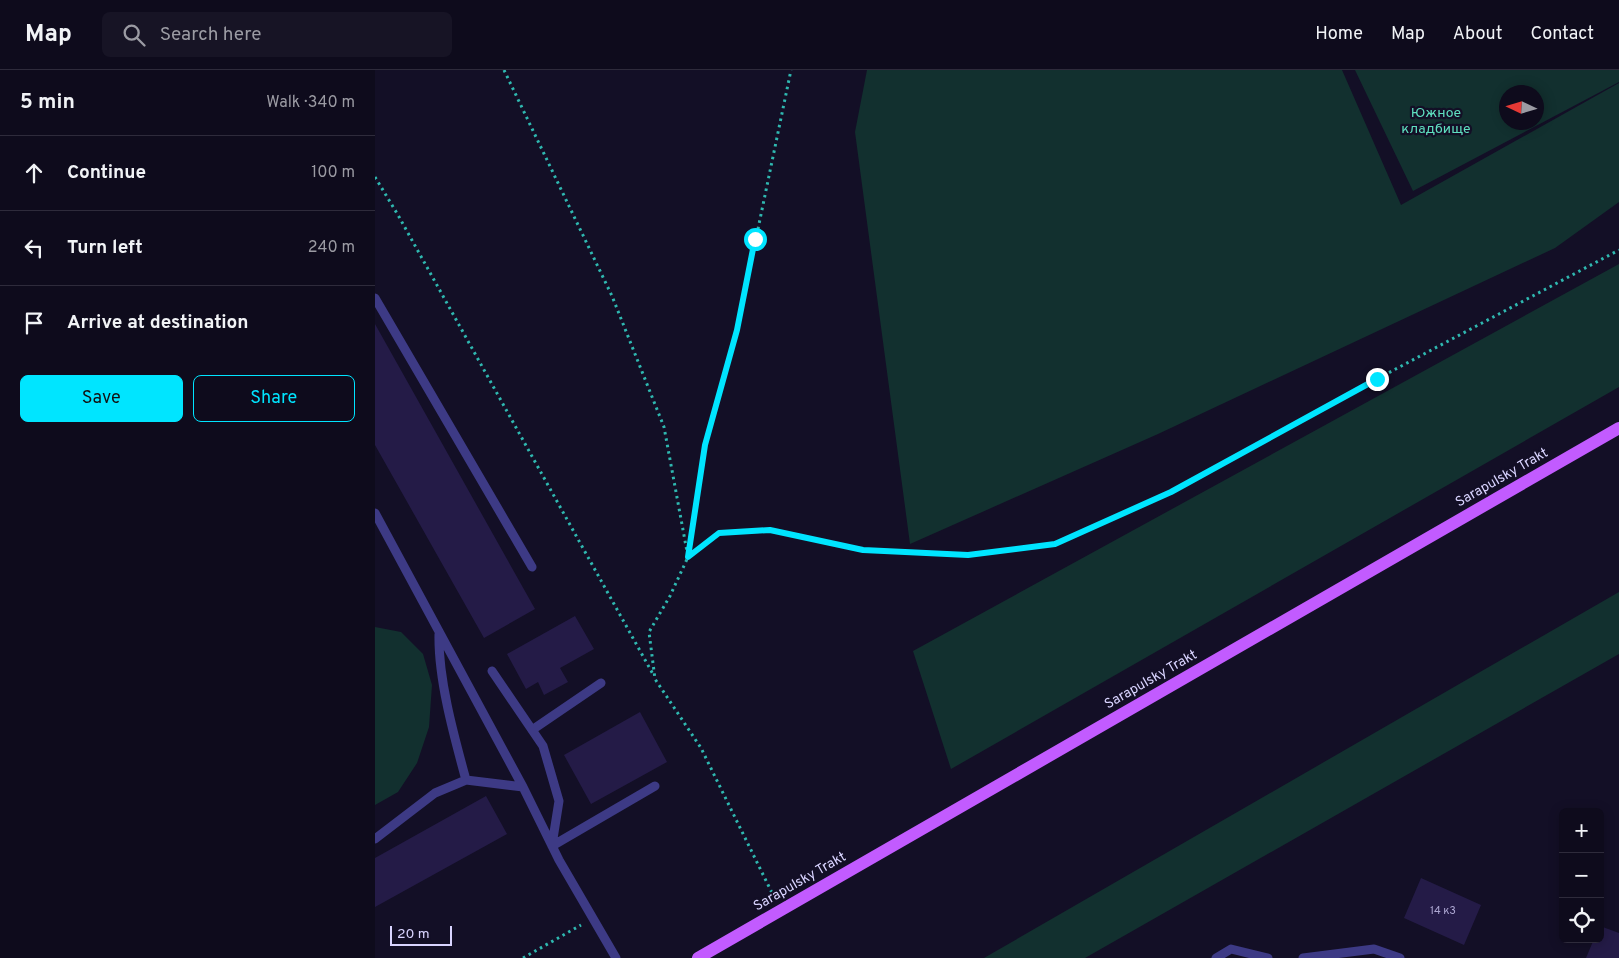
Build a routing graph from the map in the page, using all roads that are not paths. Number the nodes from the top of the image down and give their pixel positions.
1 (375, 298) edge
2 (1619, 428) edge
3 (375, 514) edge
4 (532, 567) dead end
5 (439, 631) junction
6 (492, 671) dead end
7 (601, 683) dead end
8 (532, 730) junction
9 (467, 780) junction
10 (655, 786) dead end
11 (523, 787) junction
12 (375, 839) edge
13 (552, 846) junction
14 (616, 958) edge
15 (698, 958) edge
16 (1216, 958) edge
17 (1268, 958) edge
18 (1303, 958) edge
19 (1400, 958) edge

1 - 4 lane
2 - 15 main road, Sarapulsky Trakt
3 - 5 lane
5 - 9 lane
5 - 11 lane
6 - 8 lane
7 - 8 lane
8 - 13 lane
9 - 11 lane
9 - 12 lane
10 - 13 lane
11 - 13 lane
13 - 14 lane
16 - 17 lane
18 - 19 lane

